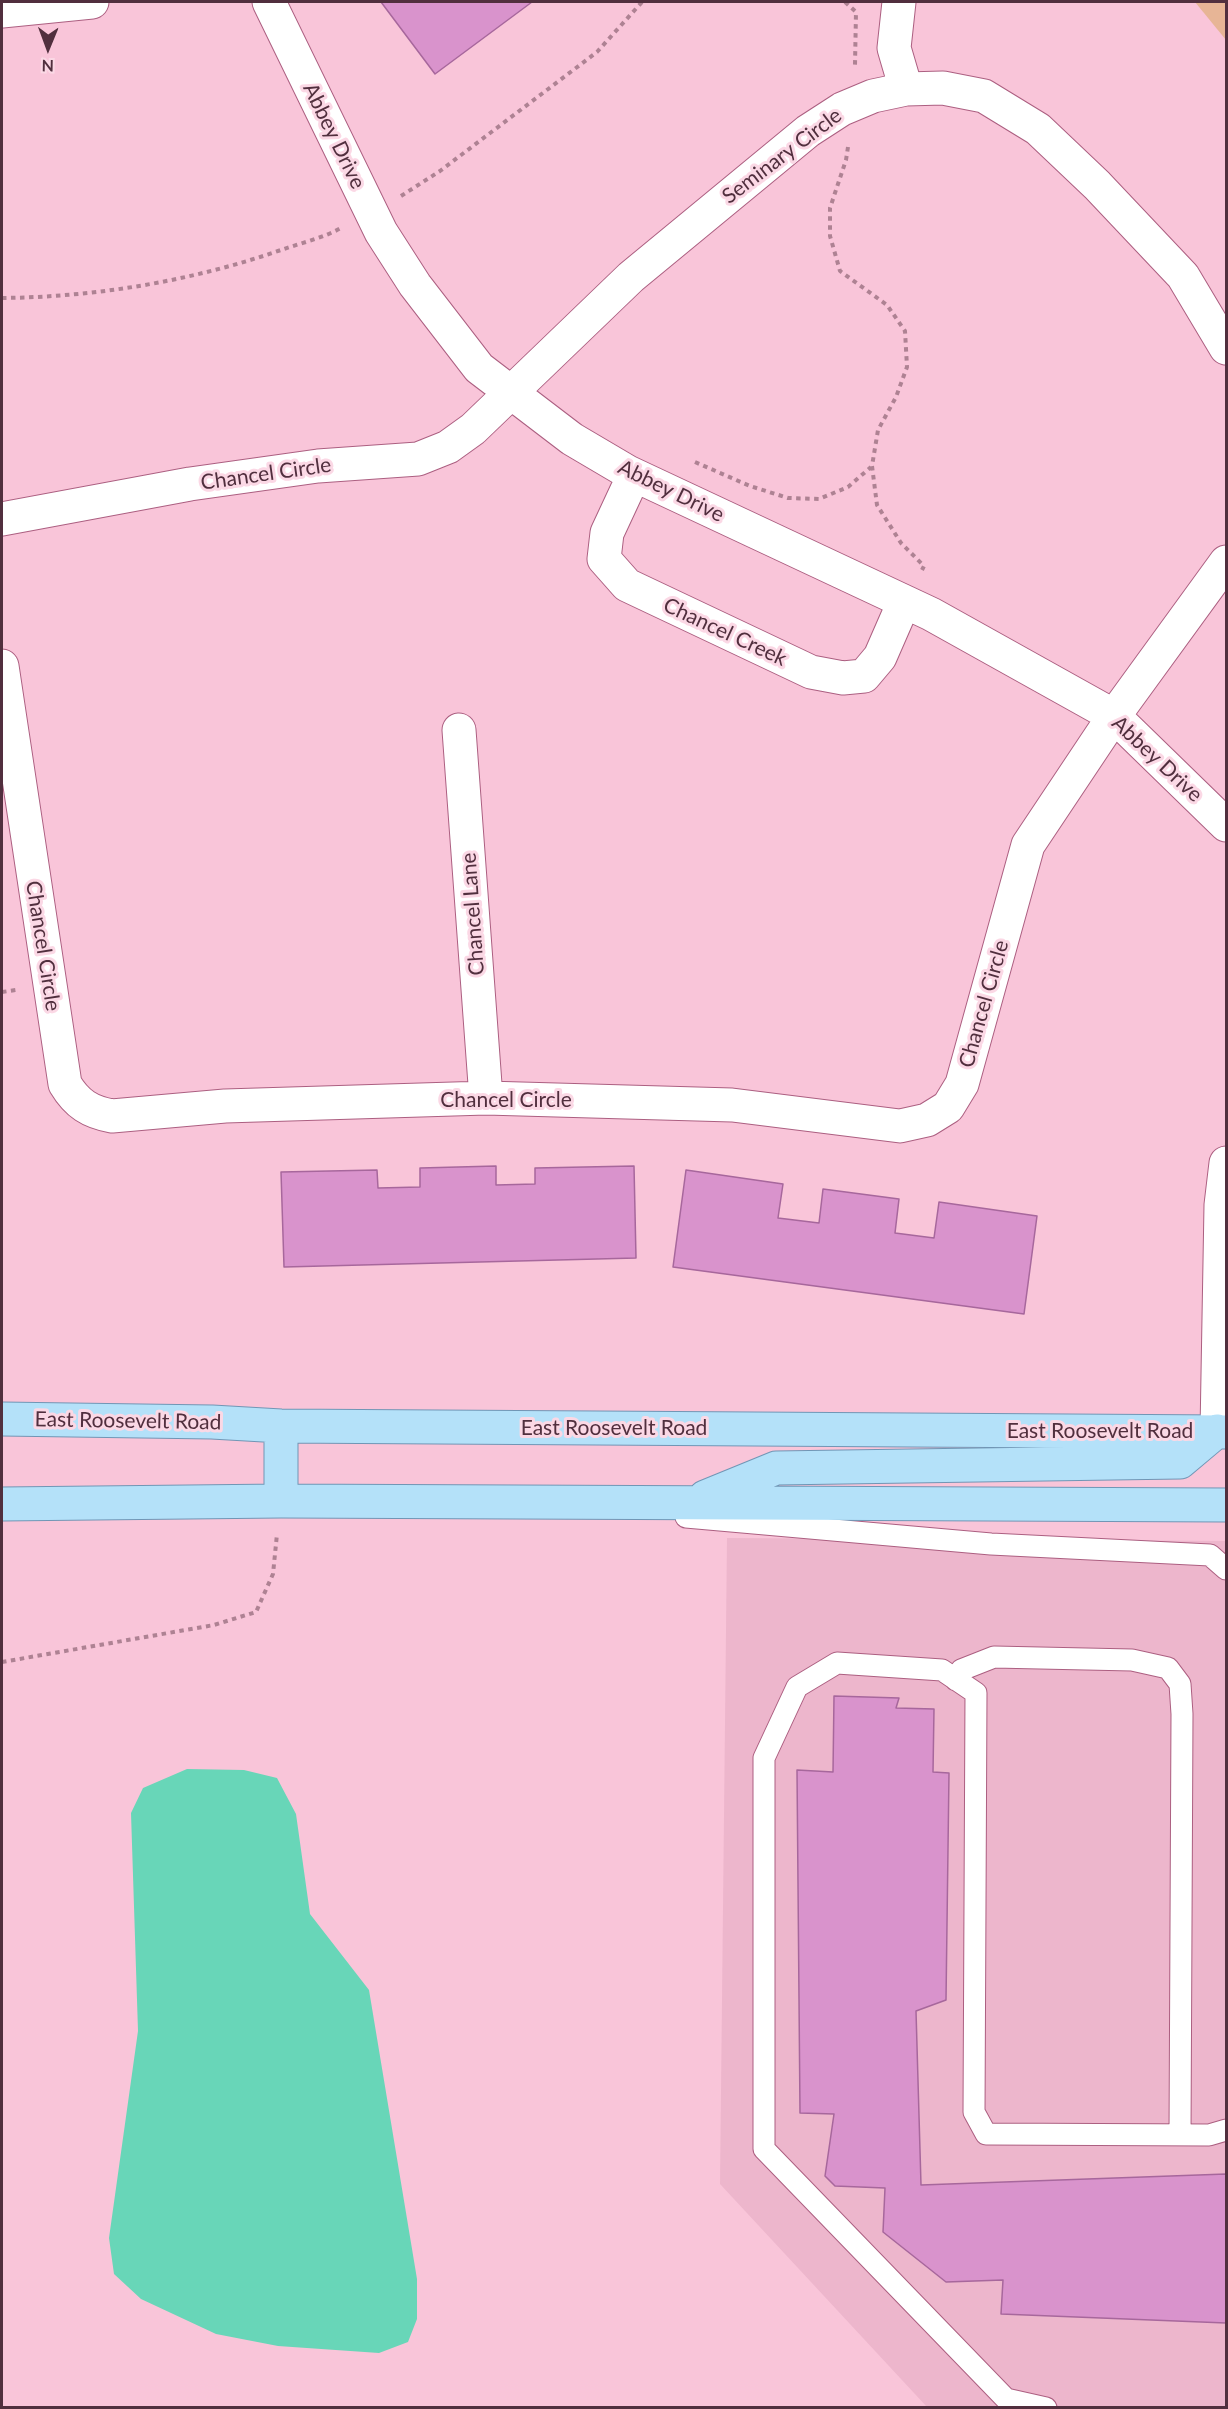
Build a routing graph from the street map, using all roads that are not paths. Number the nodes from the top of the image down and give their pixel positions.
1 (92, 2) edge
2 (269, 2) edge
3 (899, 2) edge
4 (2, 11) edge
5 (906, 89) junction
6 (1227, 348) edge
7 (510, 392) junction
8 (634, 475) junction
9 (2, 519) edge
10 (1227, 562) edge
11 (904, 602) junction
12 (2, 666) edge
13 (1114, 716) junction
14 (459, 730) dead end
15 (1227, 825) edge
16 (486, 1098) junction
17 (1227, 1163) edge
18 (2, 1419) edge
19 (281, 1426) junction
20 (1222, 1431) edge
21 (281, 1501) junction
22 (518, 1502) junction
23 (690, 1503) junction
24 (2, 1504) edge
25 (1227, 1505) edge
26 (1227, 1569) edge
27 (957, 1680) junction
28 (1227, 2130) edge
29 (1180, 2135) junction
30 (1046, 2408) edge

1 - 4 street
2 - 7 street, Abbey Drive
3 - 5 street
5 - 6 street, Seminary Circle
5 - 7 street, Seminary Circle
7 - 8 street, Abbey Drive
7 - 9 street, Chancel Circle
8 - 11 street, Abbey Drive
8 - 11 street, Chancel Creek
10 - 13 street
11 - 13 street, Abbey Drive
12 - 16 street, Chancel Circle
13 - 15 street, Abbey Drive
13 - 16 street, Chancel Circle
14 - 16 street, Chancel Lane
17 - 20 street
18 - 19 main road, East Roosevelt Road
19 - 20 main road, East Roosevelt Road
19 - 21 main road
20 - 23 main road
21 - 22 main road
21 - 24 main road
22 - 23 main road
22 - 26 lane
23 - 25 main road
27 - 29 lane
27 - 29 lane
27 - 30 lane
28 - 29 lane

